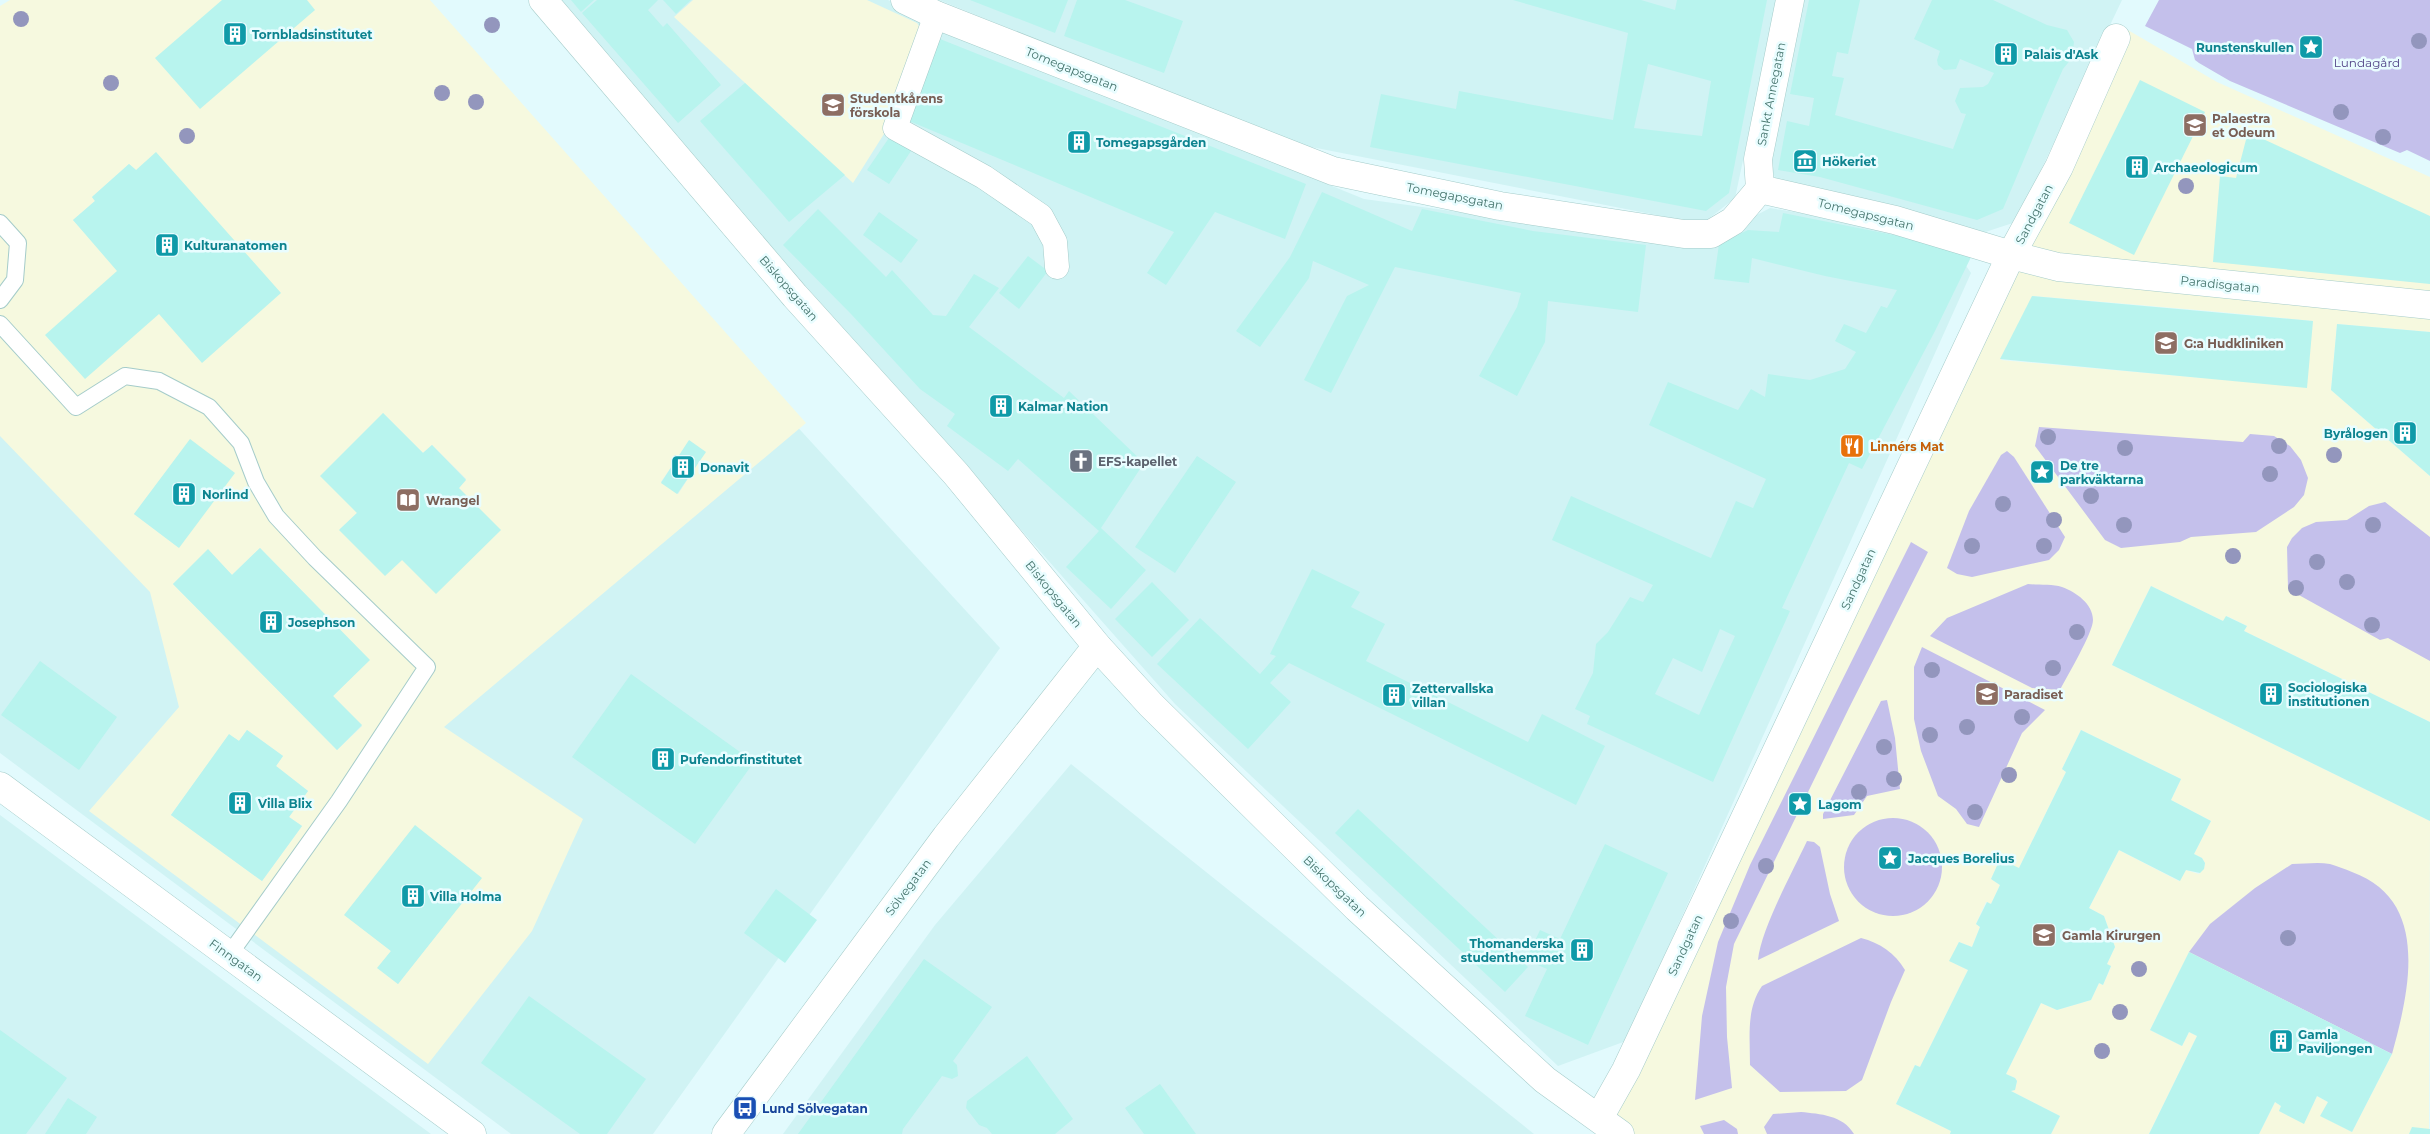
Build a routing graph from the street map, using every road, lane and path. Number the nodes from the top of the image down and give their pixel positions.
1 (543, 0) edge
2 (905, 0) edge
3 (1790, 0) edge
4 (936, 15) junction
5 (2116, 38) dead end
6 (1760, 189) junction
7 (0, 223) edge
8 (2011, 255) junction
9 (1057, 267) dead end
10 (0, 300) edge
11 (2430, 305) edge
12 (0, 324) edge
13 (1097, 646) junction
14 (0, 786) edge
15 (229, 955) junction
16 (1609, 1126) edge
17 (472, 1134) edge
18 (726, 1134) edge

1 - 13 street, Biskopsgatan
2 - 4 street, Tomegapsgatan
3 - 6 street, Sankt Annegatan
4 - 6 street, Tomegapsgatan
4 - 9 street
5 - 8 street, Sandgatan
6 - 8 street, Tomegapsgatan
7 - 10 lane
8 - 11 street, Paradisgatan
8 - 16 street, Sandgatan
12 - 15 lane
13 - 16 street, Biskopsgatan
13 - 18 street, Sölvegatan
14 - 15 street, Finngatan
15 - 17 street, Finngatan

